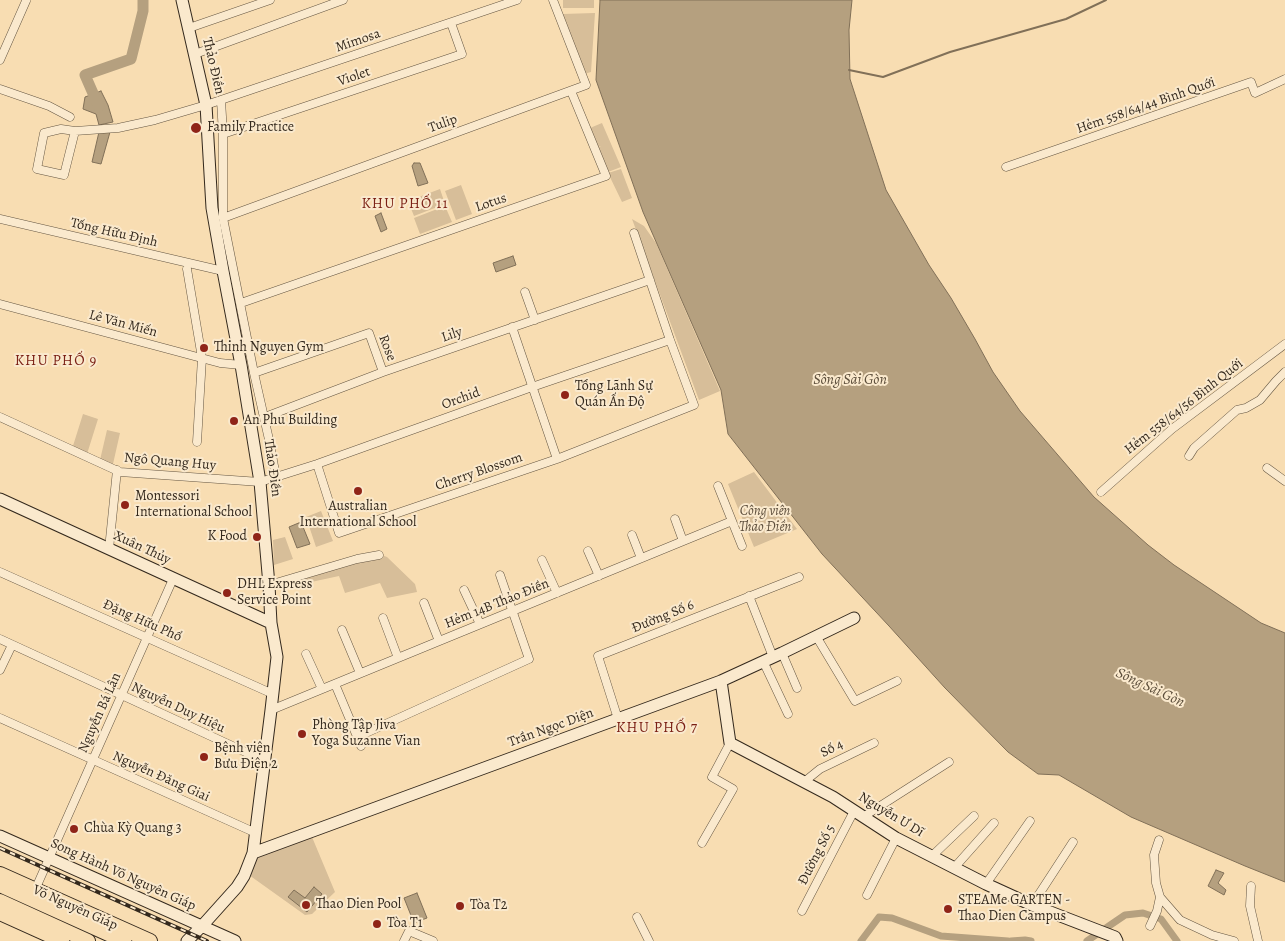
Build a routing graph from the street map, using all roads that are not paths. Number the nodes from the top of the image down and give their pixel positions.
1 (182, 0) edge
2 (270, 0) edge
3 (343, 0) edge
4 (517, 0) edge
5 (553, 0) edge
6 (26, 1) edge
7 (451, 23) junction
8 (189, 28) junction
9 (196, 54) junction
10 (0, 60) edge
11 (1285, 79) edge
12 (0, 89) edge
13 (571, 91) junction
14 (221, 100) junction
15 (206, 105) junction
16 (70, 117) dead end
17 (75, 131) junction
18 (223, 134) junction
19 (1006, 167) dead end
20 (223, 218) junction
21 (0, 219) edge
22 (634, 233) dead end
23 (187, 269) dead end
24 (222, 271) junction
25 (650, 280) junction
26 (525, 292) dead end
27 (0, 304) edge
28 (241, 304) junction
29 (535, 320) junction
30 (512, 327) junction
31 (670, 340) junction
32 (1285, 344) edge
33 (202, 358) junction
34 (241, 365) junction
35 (383, 372) junction
36 (1285, 372) edge
37 (254, 373) junction
38 (532, 387) junction
39 (0, 417) edge
40 (265, 417) junction
41 (197, 442) dead end
42 (1189, 456) dead end
43 (556, 459) junction
44 (317, 464) junction
45 (1267, 468) dead end
46 (117, 470) junction
47 (276, 477) junction
48 (1285, 481) edge
49 (260, 482) junction
50 (718, 486) dead end
51 (1100, 492) dead end
52 (0, 499) edge
53 (675, 519) dead end
54 (732, 521) junction
55 (632, 535) dead end
56 (683, 541) junction
57 (742, 546) dead end
58 (109, 549) junction
59 (588, 551) dead end
60 (379, 555) dead end
61 (641, 558) junction
62 (542, 560) dead end
63 (0, 572) edge
64 (500, 575) dead end
65 (599, 576) junction
66 (799, 577) dead end
67 (173, 579) junction
68 (269, 585) junction
69 (464, 590) dead end
70 (557, 593) junction
71 (749, 596) junction
72 (424, 603) dead end
73 (512, 611) junction
74 (383, 618) dead end
75 (854, 618) dead end
76 (271, 623) junction
77 (480, 624) junction
78 (342, 630) dead end
79 (816, 636) junction
80 (147, 638) junction
81 (0, 639) edge
82 (439, 641) junction
83 (12, 645) junction
84 (306, 654) dead end
85 (773, 657) junction
86 (398, 658) junction
87 (0, 670) edge
88 (360, 673) junction
89 (721, 681) junction
90 (897, 681) dead end
91 (334, 684) junction
92 (797, 688) dead end
93 (322, 689) junction
94 (273, 694) junction
95 (122, 695) junction
96 (272, 710) junction
97 (788, 714) dead end
98 (0, 718) edge
99 (618, 719) junction
100 (357, 737) junction
101 (730, 743) junction
102 (874, 743) dead end
103 (361, 746) dead end
104 (93, 760) junction
105 (265, 760) junction
106 (949, 762) dead end
107 (804, 782) junction
108 (858, 814) junction
109 (974, 816) dead end
110 (1030, 821) dead end
111 (994, 823) dead end
112 (256, 833) junction
113 (0, 836) edge
114 (896, 838) junction
115 (1159, 840) dead end
116 (1073, 842) dead end
117 (702, 843) dead end
118 (253, 853) junction
119 (932, 856) junction
120 (50, 858) junction
121 (954, 868) junction
122 (0, 874) edge
123 (986, 884) junction
124 (0, 885) edge
125 (1251, 886) dead end
126 (35, 890) junction
127 (867, 895) dead end
128 (1160, 898) junction
129 (0, 901) edge
130 (1032, 905) junction
131 (802, 910) dead end
132 (0, 913) edge
133 (637, 917) dead end
134 (202, 926) junction
135 (1150, 926) dead end
136 (1116, 939) edge
137 (62, 941) edge
138 (88, 941) edge
139 (124, 941) edge
140 (150, 941) edge
141 (187, 941) edge
142 (196, 941) edge
143 (234, 941) edge
144 (404, 941) edge
145 (433, 941) edge
146 (649, 941) edge
147 (1234, 941) edge
148 (1258, 941) edge

1 - 8 street, Thảo Điền
2 - 8 street
3 - 9 street
4 - 7 street, Mimosa
5 - 13 street
6 - 10 street
7 - 14 street, Mimosa
7 - 18 street, Violet
8 - 9 street, Thảo Điền
9 - 15 street, Thảo Điền
11 - 19 street, Hẻm 558/64/44 Bình Quới
12 - 16 street
13 - 20 street, Tulip
13 - 28 street, Lotus
14 - 15 street, Mimosa
14 - 18 street
15 - 17 street, Mimosa
15 - 24 street, Thảo Điền
17 - 17 street, Mimosa
18 - 20 street
20 - 28 street
21 - 24 street, Tống Hữu Định
22 - 25 street
23 - 33 street
24 - 34 street, Thảo Điền
25 - 29 street, Lily
25 - 31 street
26 - 29 street
27 - 33 street, Lê Văn Miến
28 - 37 street
29 - 30 street, Lily
30 - 35 street, Lily
30 - 38 street
31 - 38 street, Orchid
31 - 43 street, Cherry Blossom
32 - 51 street, Hẻm 558/64/56 Bình Quới
33 - 34 street, Lê Văn Miến
33 - 41 street
34 - 49 street, Thảo Điền
35 - 37 street, Rose
35 - 40 street, Lily
36 - 42 street
37 - 40 street
38 - 43 street
38 - 44 street, Orchid
39 - 46 street, Ngô Quang Huy
40 - 47 street
43 - 44 street, Cherry Blossom
44 - 47 street, Orchid
45 - 48 street
46 - 49 street, Ngô Quang Huy
46 - 58 street
47 - 49 street, Orchid
49 - 68 street, Thảo Điền
50 - 54 street
52 - 58 street, Xuân Thủy
53 - 56 street
54 - 56 street, Hẻm 14B Thảo Điền
54 - 57 street
55 - 61 street
56 - 61 street, Hẻm 14B Thảo Điền
58 - 67 street, Xuân Thủy
59 - 65 street
60 - 68 street
61 - 65 street, Hẻm 14B Thảo Điền
62 - 70 street
63 - 80 street, Đặng Hữu Phổ
64 - 73 street
65 - 70 street, Hẻm 14B Thảo Điền
66 - 71 street, Đường Số 6
67 - 76 street, Xuân Thủy
67 - 80 street, Nguyễn Bá Lân
68 - 76 street, Thảo Điền
69 - 77 street
70 - 73 street, Hẻm 14B Thảo Điền
71 - 85 street
71 - 99 street, Đường Số 6
72 - 82 street
73 - 77 street, Hẻm 14B Thảo Điền
73 - 100 street
74 - 86 street
75 - 79 street, Trần Ngọc Diện
76 - 94 street, Thảo Điền
77 - 82 street, Hẻm 14B Thảo Điền
78 - 88 street
79 - 85 street, Trần Ngọc Diện
79 - 90 street
80 - 94 street, Đặng Hữu Phổ
80 - 95 street, Nguyễn Bá Lân
81 - 83 street, Nguyễn Duy Hiệu
82 - 86 street, Hẻm 14B Thảo Điền
83 - 87 street
83 - 95 street, Nguyễn Duy Hiệu
84 - 93 street
85 - 89 street, Trần Ngọc Diện
85 - 92 street
85 - 97 street
86 - 88 street, Hẻm 14B Thảo Điền
88 - 91 street, Hẻm 14B Thảo Điền
89 - 99 street, Trần Ngọc Diện
89 - 101 street
91 - 93 street, Hẻm 14B Thảo Điền
91 - 100 street
93 - 96 street, Hẻm 14B Thảo Điền
94 - 96 street, Thảo Điền
95 - 104 street, Nguyễn Bá Lân
95 - 105 street, Nguyễn Duy Hiệu
96 - 105 street, Thảo Điền
98 - 104 street, Nguyễn Đăng Giai
99 - 118 street, Trần Ngọc Diện
100 - 103 street
101 - 107 street, Nguyễn Ư Dĩ
101 - 117 street
102 - 107 street, Số 4
104 - 112 street, Nguyễn Đăng Giai
104 - 120 street, Nguyễn Bá Lân
105 - 112 street, Thảo Điền
106 - 108 street
107 - 108 street, Nguyễn Ư Dĩ
108 - 114 street, Nguyễn Ư Dĩ
108 - 131 street, Đường Số 5
109 - 119 street
110 - 123 street
111 - 121 street
112 - 118 street, Thảo Điền
113 - 120 street, Song Hành Võ Nguyên Giáp
114 - 119 street, Nguyễn Ư Dĩ
114 - 127 street
115 - 128 street
116 - 130 street
118 - 134 street, Thảo Điền
119 - 121 street, Nguyễn Ư Dĩ
120 - 126 street, Nguyễn Bá Lân
120 - 134 street, Song Hành Võ Nguyên Giáp
121 - 123 street, Nguyễn Ư Dĩ
122 - 126 highway, Võ Nguyên Giáp
123 - 130 street, Nguyễn Ư Dĩ
124 - 139 highway, Võ Nguyên Giáp
125 - 148 street
126 - 140 highway, Võ Nguyên Giáp
128 - 135 street
128 - 147 street
129 - 138 highway, Võ Nguyên Giáp
130 - 136 street, Nguyễn Ư Dĩ
132 - 137 highway
133 - 146 street
134 - 141 street, Thảo Điền
134 - 142 street, Thảo Điền
134 - 143 street, Song Hành Võ Nguyên Giáp
144 - 145 street

